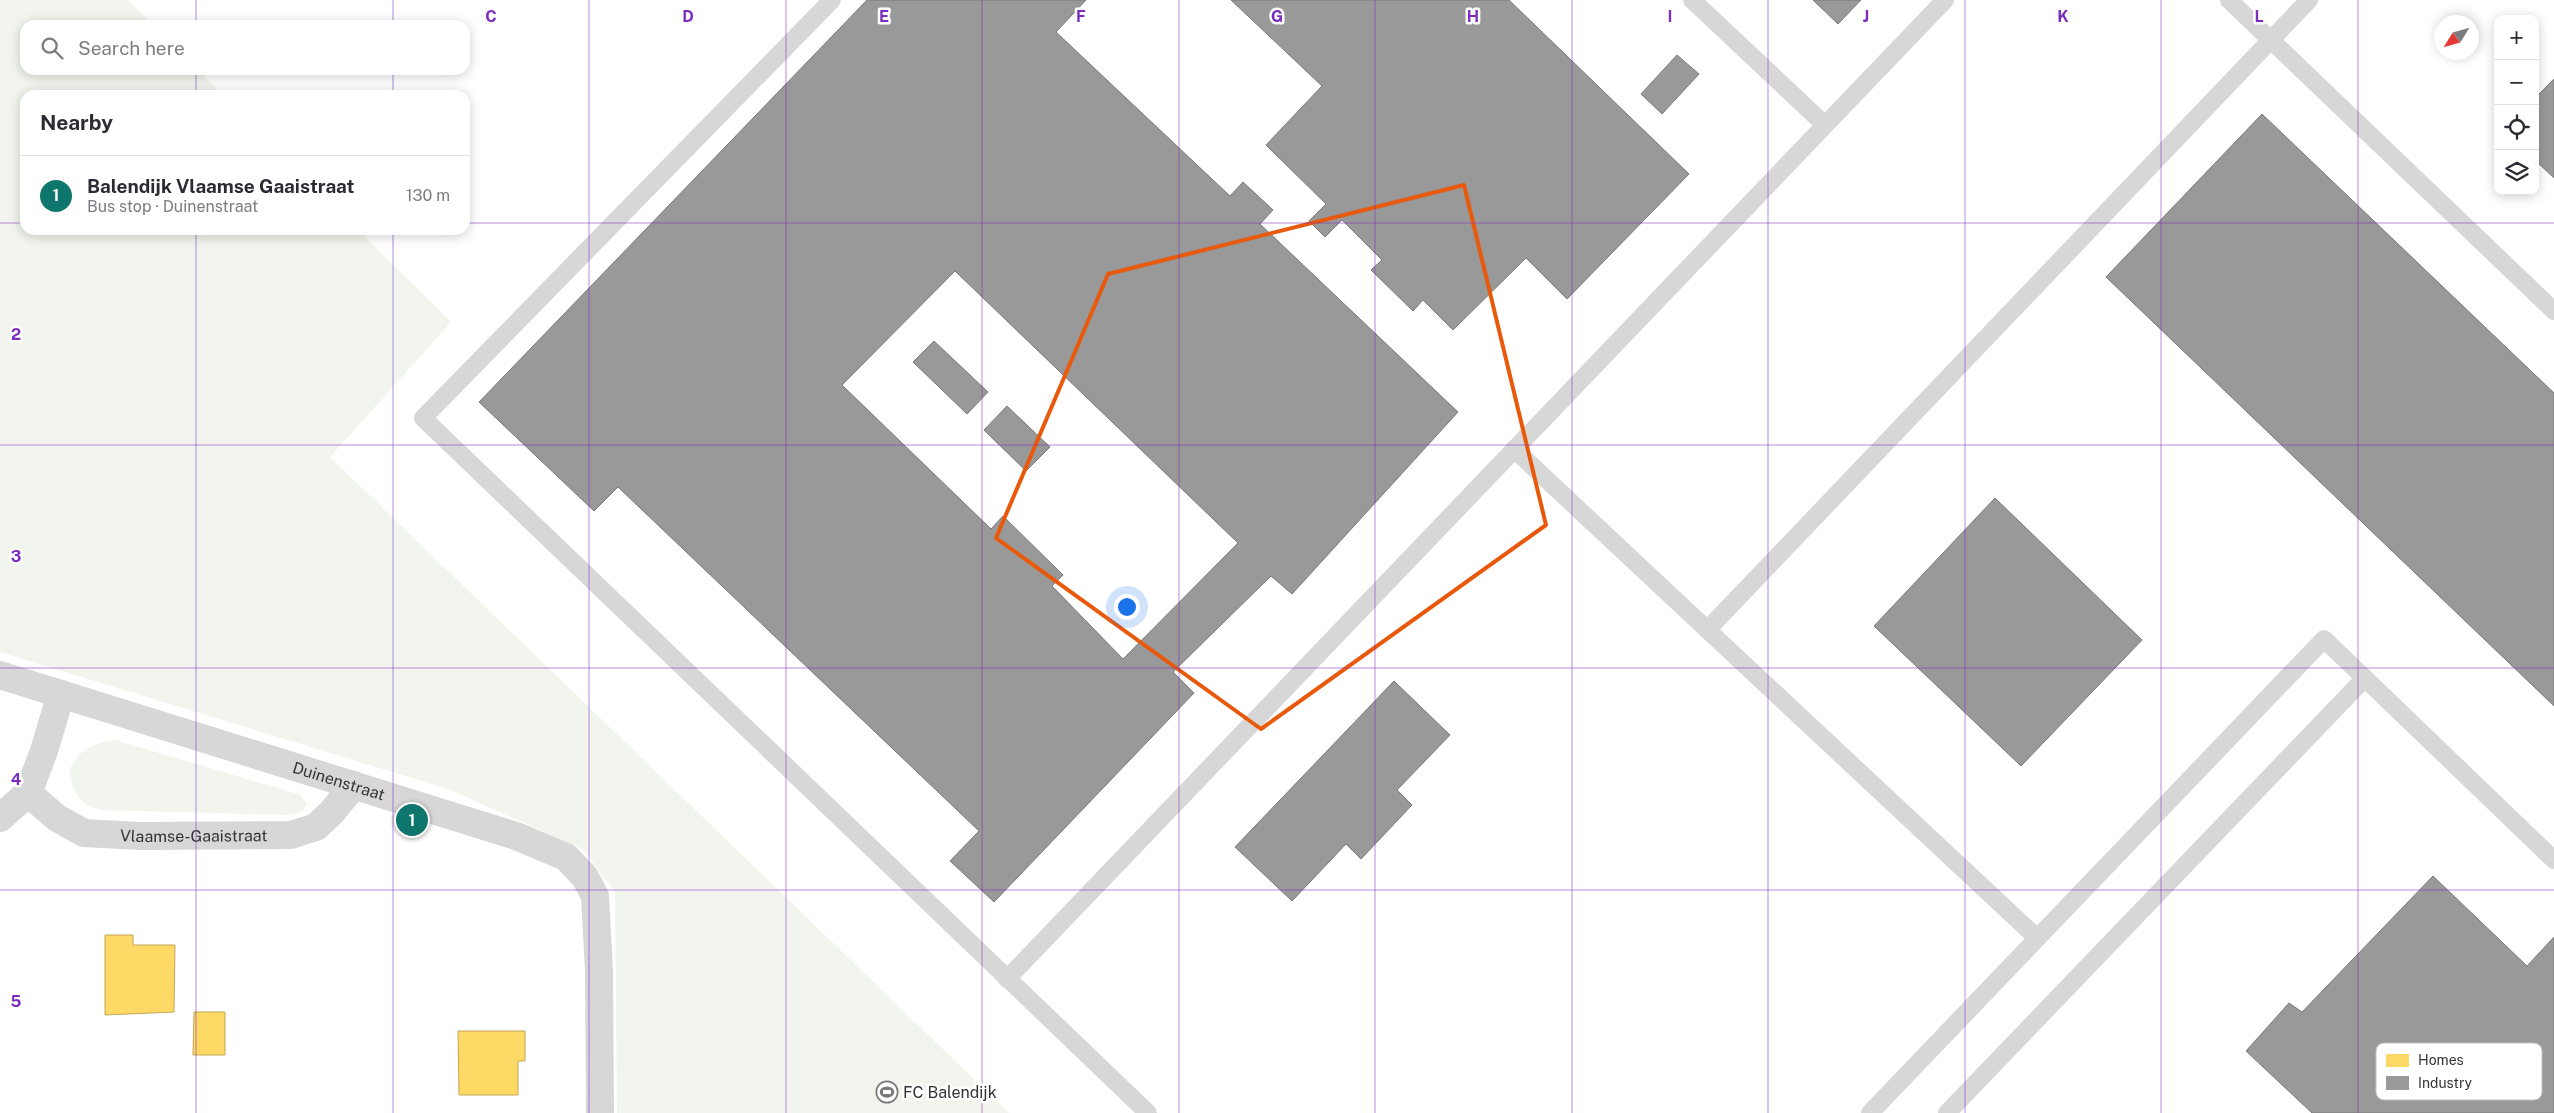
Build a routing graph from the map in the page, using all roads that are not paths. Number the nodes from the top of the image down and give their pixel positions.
1 (832, 0) edge
2 (1692, 0) edge
3 (1945, 0) edge
4 (2229, 0) edge
5 (2309, 0) edge
6 (2270, 39) junction
7 (1824, 125) junction
8 (2554, 311) edge
9 (1514, 449) junction
10 (1707, 630) junction
11 (0, 675) edge
12 (2364, 679) junction
13 (61, 694) junction
14 (354, 785) junction
15 (28, 793) junction
16 (0, 818) edge
17 (2554, 860) edge
18 (2037, 938) junction
19 (1007, 979) junction
20 (600, 1113) edge
21 (1148, 1113) edge
22 (1870, 1113) edge
23 (1947, 1113) edge

1 - 19 lane
2 - 7 lane
3 - 7 lane
4 - 6 lane
5 - 6 lane
6 - 8 lane
6 - 10 lane
7 - 9 lane
9 - 10 lane
9 - 19 lane
10 - 18 lane
11 - 13 street, Duinenstraat
12 - 17 lane
12 - 18 lane
12 - 23 lane
13 - 14 street, Duinenstraat
13 - 15 street
14 - 15 street, Vlaamse-Gaaistraat
14 - 20 street, Duinenstraat
15 - 16 street
18 - 22 lane
19 - 21 lane

